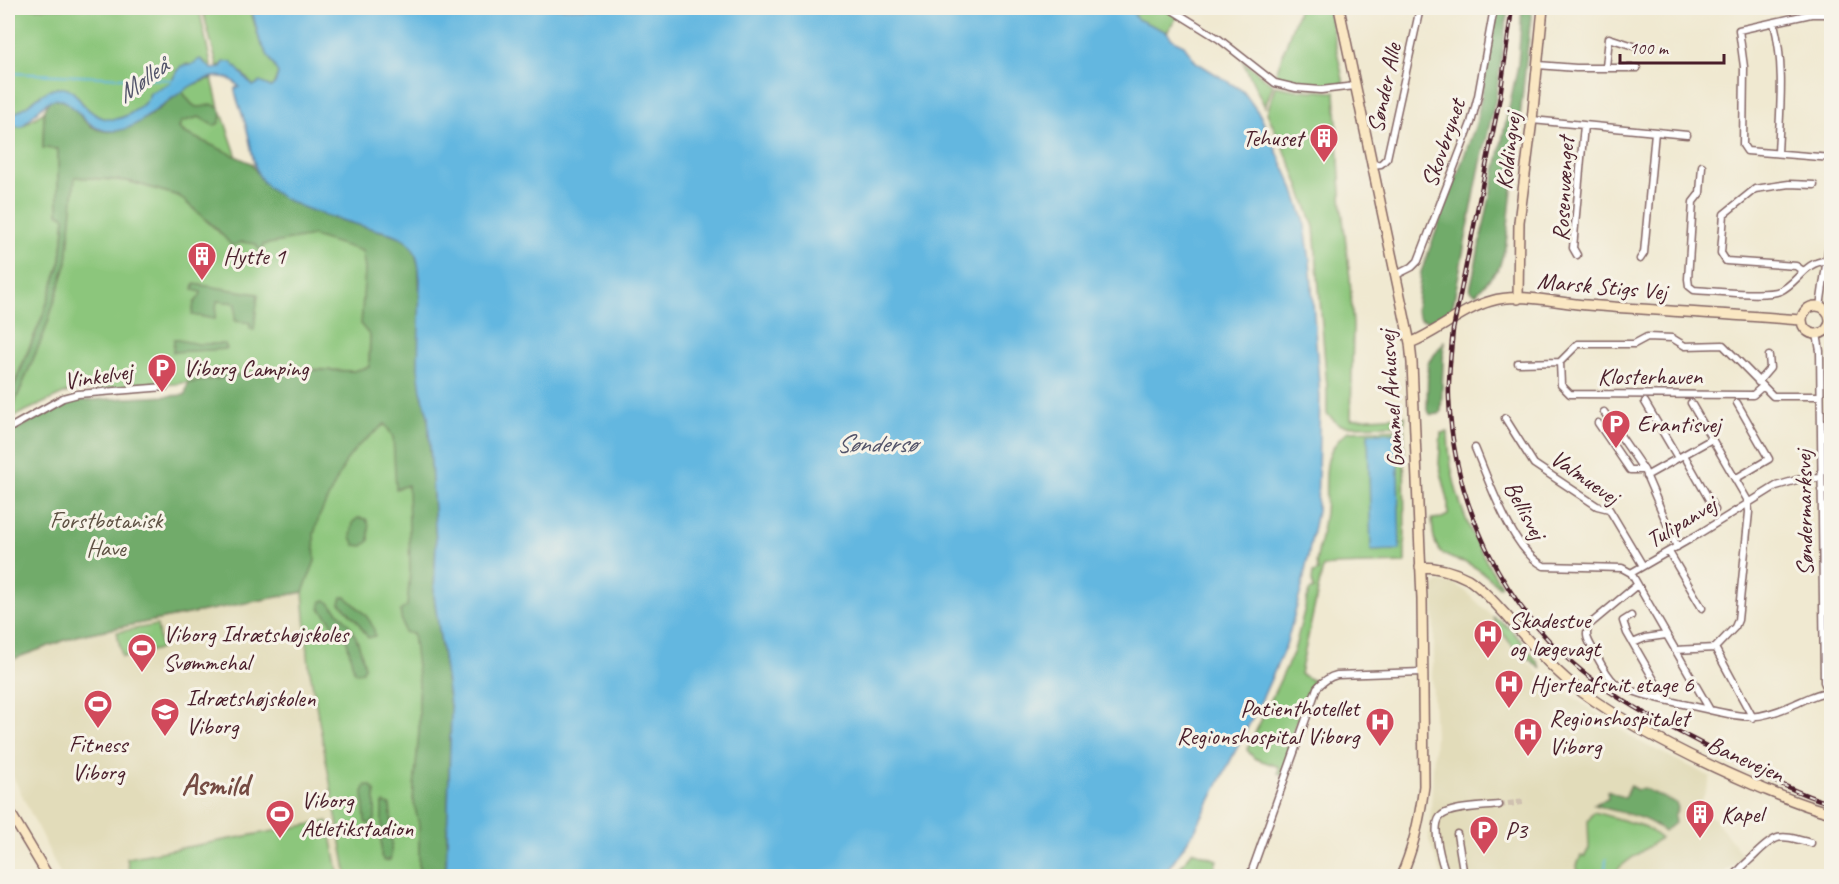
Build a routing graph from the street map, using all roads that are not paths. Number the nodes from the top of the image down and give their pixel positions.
1 (1169, 8) edge
2 (1339, 8) edge
3 (1420, 8) edge
4 (1494, 8) edge
5 (1543, 8) edge
6 (1832, 14) edge
7 (1774, 23) junction
8 (1643, 49) dead end
9 (1538, 65) junction
10 (1605, 67) junction
11 (1637, 68) dead end
12 (1355, 86) junction
13 (1532, 120) junction
14 (1584, 125) junction
15 (1655, 132) junction
16 (1687, 135) dead end
17 (1778, 153) junction
18 (1832, 158) edge
19 (1371, 165) junction
20 (1702, 166) dead end
21 (1814, 185) dead end
22 (1832, 223) edge
23 (1577, 255) dead end
24 (1640, 259) dead end
25 (1826, 261) junction
26 (1803, 271) junction
27 (1396, 275) junction
28 (1518, 299) junction
29 (1820, 307) junction
30 (1801, 320) junction
31 (1831, 321) edge
32 (1817, 334) junction
33 (1410, 343) junction
34 (1769, 356) dead end
35 (1560, 362) junction
36 (1518, 363) dead end
37 (1761, 384) junction
38 (165, 387) dead end
39 (1820, 396) junction
40 (1645, 402) dead end
41 (1691, 403) dead end
42 (1737, 403) dead end
43 (1604, 412) dead end
44 (1505, 418) dead end
45 (1598, 423) dead end
46 (8, 429) edge
47 (1712, 439) junction
48 (1475, 448) dead end
49 (1681, 457) junction
50 (1645, 473) junction
51 (1821, 478) junction
52 (1735, 479) junction
53 (1821, 490) junction
54 (1832, 490) edge
55 (1748, 501) junction
56 (1715, 510) dead end
57 (1821, 535) junction
58 (1832, 537) edge
59 (1677, 547) junction
60 (1669, 552) junction
61 (1643, 566) junction
62 (1420, 567) junction
63 (1631, 573) junction
64 (1637, 585) junction
65 (1702, 608) dead end
66 (1631, 616) dead end
67 (1666, 634) junction
68 (1633, 643) junction
69 (1715, 648) junction
70 (1675, 650) junction
71 (1422, 672) junction
72 (1830, 692) edge
73 (1665, 699) junction
74 (1710, 710) junction
75 (1753, 718) junction
76 (1499, 805) tunnel mouth
77 (8, 809) edge
78 (1832, 813) edge
79 (1457, 834) dead end
80 (1811, 843) dead end
81 (48, 876) edge
82 (1250, 876) edge
83 (1401, 876) edge
84 (1447, 876) edge
85 (1464, 876) edge
86 (1735, 876) edge

1 - 12 street
2 - 12 street, Gammel Århusvej
3 - 19 street, Sønder Alle
4 - 27 street, Skovbrynet
5 - 9 street, Koldingvej
6 - 7 street
7 - 17 street
7 - 17 street
8 - 10 street
9 - 10 street
9 - 13 street, Koldingvej
10 - 11 street
12 - 19 street, Gammel Århusvej
13 - 14 street, Rosenvænget
13 - 28 street, Koldingvej
14 - 15 street, Rosenvænget
14 - 23 street, Rosenvænget
15 - 16 street, Rosenvænget
15 - 24 street
17 - 18 street
19 - 27 street, Gammel Århusvej
20 - 26 street
21 - 26 street
22 - 25 street
25 - 26 street
25 - 29 street
27 - 33 street, Gammel Århusvej
28 - 30 street, Marsk Stigs Vej
28 - 33 street, Marsk Stigs Vej
29 - 30 street
29 - 31 street
30 - 32 street
31 - 32 street
32 - 39 street, Søndermarksvej
33 - 62 street, Gammel Århusvej
34 - 37 street
35 - 36 street
35 - 37 street, Klosterhaven
35 - 37 street, Klosterhaven
37 - 39 street, Klosterhaven
38 - 46 street, Vinkelvej
39 - 51 street, Søndermarksvej
40 - 49 street, Tulipanvej
41 - 47 street, Tulipanvej
42 - 52 street, Tulipanvej
43 - 50 street
44 - 61 street, Valmuevej
45 - 50 street
47 - 49 street
47 - 52 street, Tulipanvej
48 - 63 street, Bellisvej
49 - 50 street
49 - 56 street, Tulipanvej
50 - 59 street
51 - 53 street, Søndermarksvej
51 - 55 street, Tulipanvej
52 - 55 street, Tulipanvej
53 - 54 street
53 - 57 street, Søndermarksvej
55 - 59 street, Tulipanvej
55 - 69 street
57 - 58 street
57 - 72 street, Søndermarksvej
59 - 60 street, Tulipanvej
60 - 61 street, Tulipanvej
60 - 65 street
61 - 63 street, Tulipanvej
62 - 71 street, Gammel Århusvej
62 - 78 street, Banevejen
63 - 64 street
64 - 67 street
64 - 73 street
66 - 68 street
67 - 68 street
67 - 70 street
68 - 73 street
69 - 70 street
69 - 75 street
70 - 74 street
71 - 82 street
71 - 83 street, Gammel Århusvej
72 - 75 street
73 - 74 street
74 - 75 street
76 - 84 street
77 - 81 street
79 - 85 street
80 - 86 street

